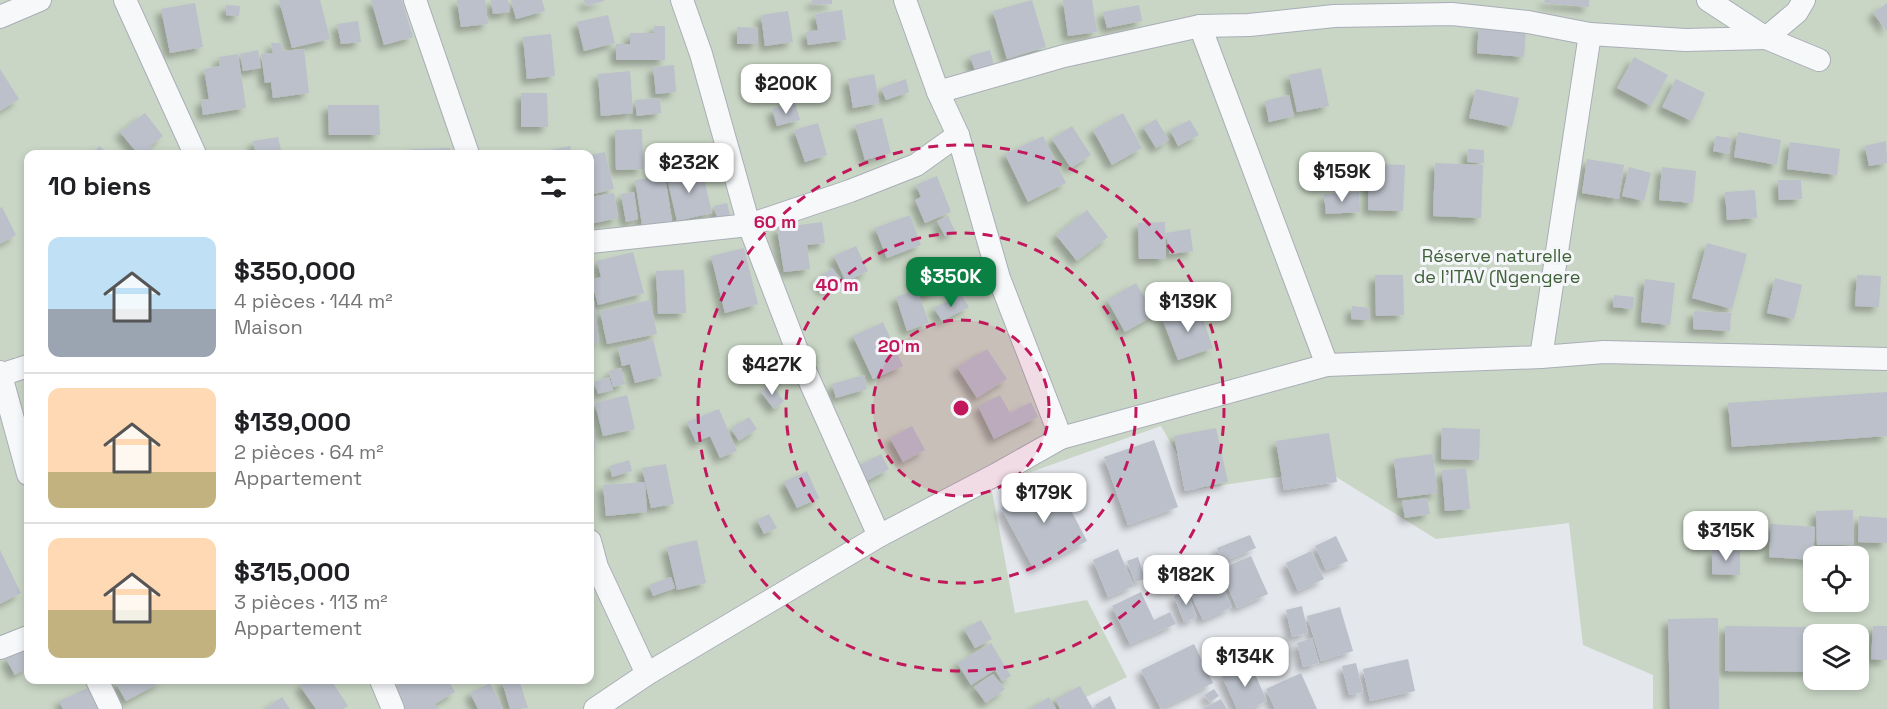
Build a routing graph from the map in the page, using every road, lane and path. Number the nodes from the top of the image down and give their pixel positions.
1 (40, 0) edge
2 (125, 0) edge
3 (415, 0) edge
4 (682, 0) edge
5 (905, 0) edge
6 (1708, 0) edge
7 (1804, 0) edge
8 (0, 17) edge
9 (1200, 26) junction
10 (1590, 34) junction
11 (1766, 38) junction
12 (1819, 60) dead end
13 (938, 93) junction
14 (958, 135) junction
15 (193, 150) edge
16 (467, 150) edge
17 (749, 225) junction
18 (594, 242) edge
19 (1541, 357) junction
20 (1887, 358) edge
21 (1327, 365) junction
22 (24, 367) edge
23 (0, 374) edge
24 (1061, 438) junction
25 (24, 460) edge
26 (879, 536) junction
27 (594, 556) edge
28 (24, 639) edge
29 (0, 648) edge
30 (647, 674) junction
31 (99, 684) edge
32 (383, 684) edge
33 (111, 709) edge
34 (393, 709) edge
35 (595, 709) edge

1 - 8 street
2 - 15 street
3 - 16 street
4 - 17 street
5 - 13 street
6 - 11 street
7 - 11 street
9 - 10 street
9 - 13 street
9 - 21 street
10 - 11 street
10 - 19 street
11 - 12 street
13 - 14 street
14 - 17 street
14 - 24 street
17 - 18 street
17 - 26 street
19 - 20 street
19 - 21 street
21 - 24 street
22 - 23 street
23 - 25 street
24 - 26 street
26 - 30 street
27 - 30 street
28 - 29 street
30 - 35 street
31 - 33 street
32 - 34 street

